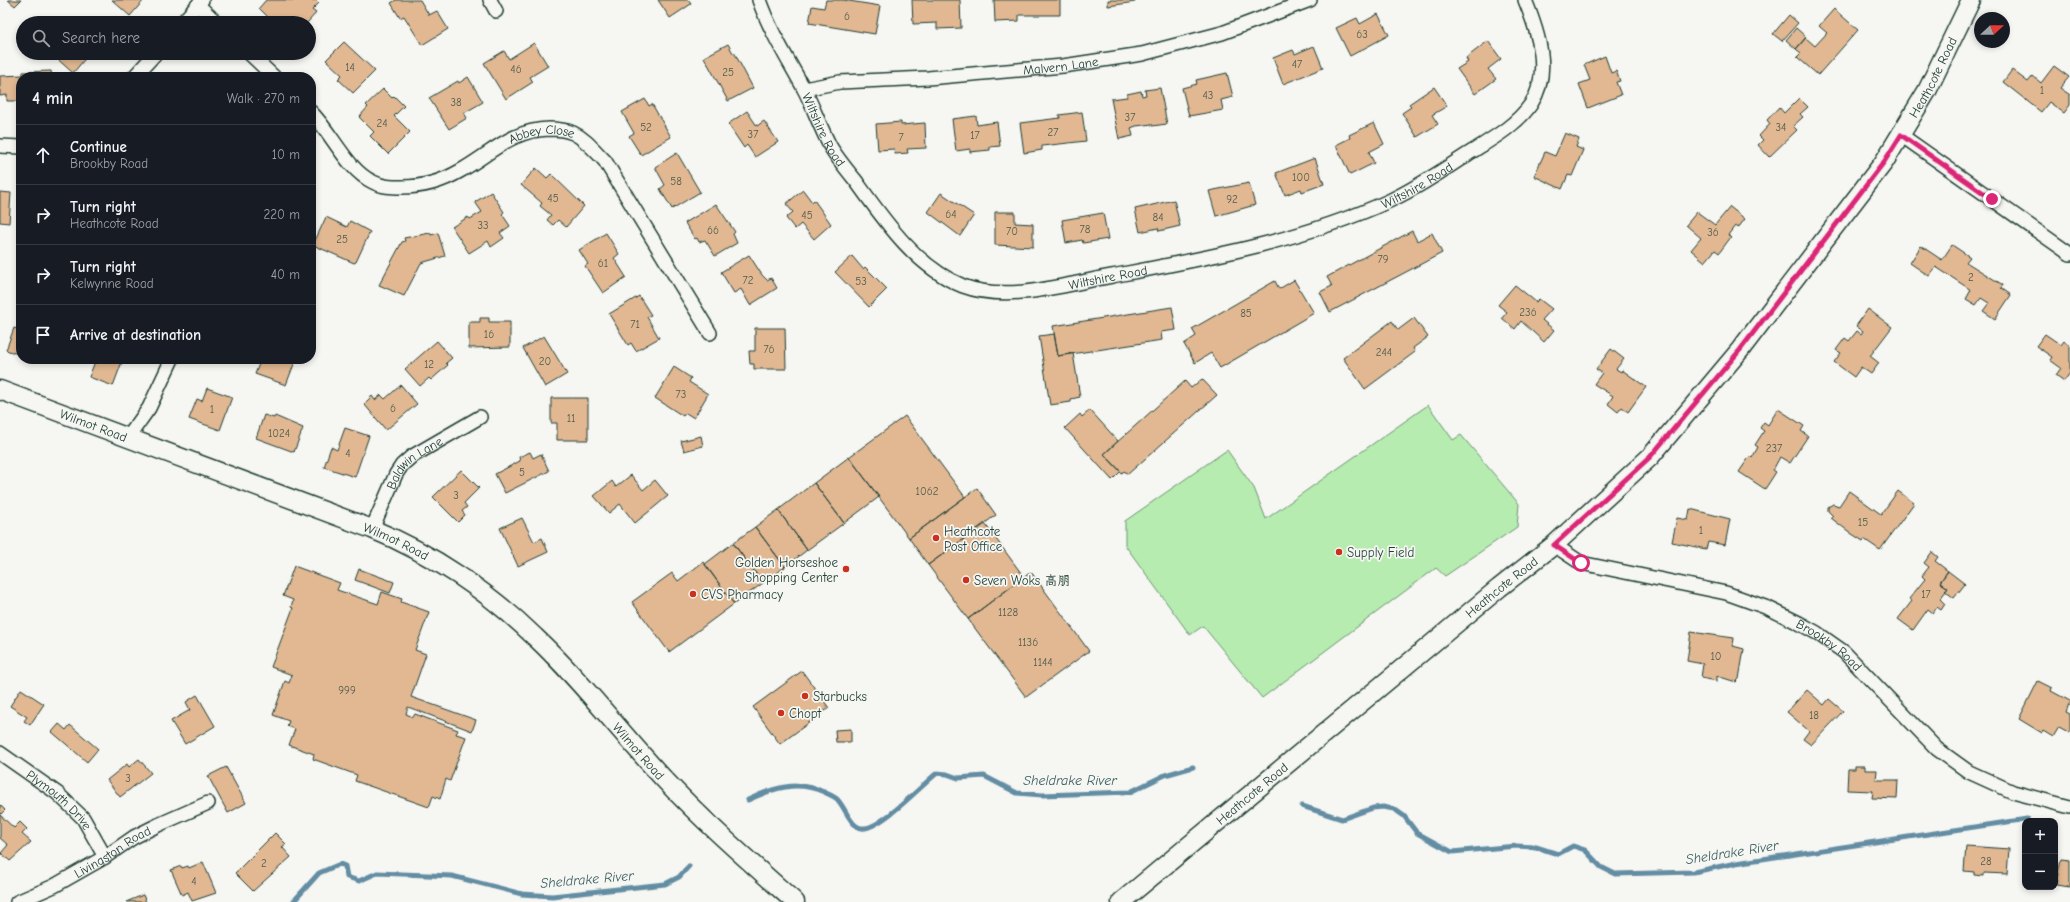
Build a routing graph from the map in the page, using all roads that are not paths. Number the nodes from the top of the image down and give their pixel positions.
1 (759, 0) edge
2 (1310, 0) edge
3 (1525, 0) edge
4 (1972, 0) edge
5 (200, 2) edge
6 (188, 16) edge
7 (211, 16) edge
8 (150, 60) edge
9 (256, 60) edge
10 (139, 72) edge
11 (269, 72) edge
12 (804, 89) junction
13 (316, 116) edge
14 (1901, 135) junction
15 (0, 146) edge
16 (16, 147) edge
17 (2070, 254) edge
18 (710, 333) dead end
19 (170, 364) edge
20 (0, 390) edge
21 (480, 417) dead end
22 (127, 439) junction
23 (372, 529) junction
24 (1554, 545) junction
25 (0, 754) edge
26 (208, 803) dead end
27 (2070, 807) edge
28 (105, 857) junction
29 (1124, 900) edge
30 (17, 902) edge
31 (795, 902) edge

1 - 12 street, Wiltshire Road
2 - 12 street, Malvern Lane
3 - 12 street, Wiltshire Road
4 - 14 street, Heathcote Road
5 - 6 street
5 - 7 street
8 - 10 street
9 - 11 street
13 - 18 street, Abbey Close
14 - 17 street
14 - 24 street, Heathcote Road
15 - 16 street
19 - 22 street
20 - 22 street, Wilmot Road
21 - 23 street, Baldwin Lane
22 - 23 street, Wilmot Road
23 - 31 street, Wilmot Road
24 - 27 street, Brookby Road
24 - 29 street, Heathcote Road
25 - 28 street, Plymouth Drive
26 - 28 street, Livingston Road
28 - 30 street, Livingston Road

